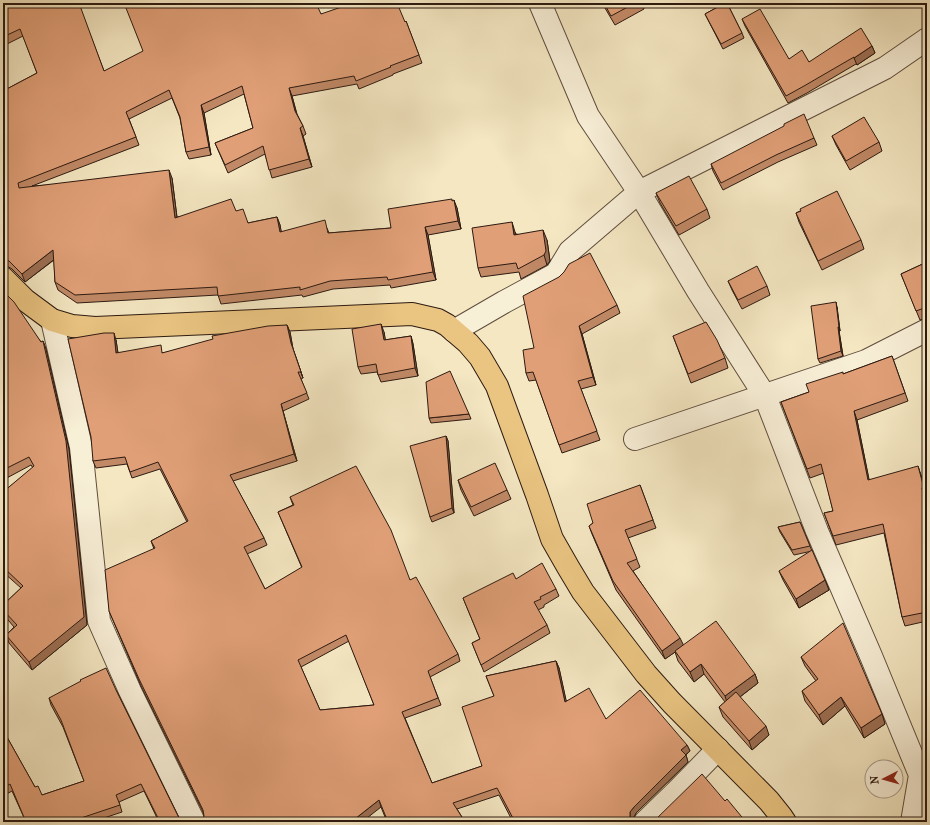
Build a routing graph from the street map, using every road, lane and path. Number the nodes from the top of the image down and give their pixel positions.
1 (540, 3) edge
2 (927, 39) edge
3 (639, 192) junction
4 (3, 278) edge
5 (52, 320) junction
6 (927, 330) edge
7 (454, 331) junction
8 (765, 396) junction
9 (635, 439) dead end
10 (718, 749) junction
11 (194, 822) edge
12 (645, 822) edge
13 (785, 822) edge
14 (912, 822) edge

1 - 3 street
2 - 3 street
3 - 7 street
3 - 8 street
4 - 5 main road
5 - 7 main road
5 - 11 street
6 - 8 street
7 - 10 main road
8 - 9 street
8 - 14 street
10 - 12 street
10 - 13 main road

